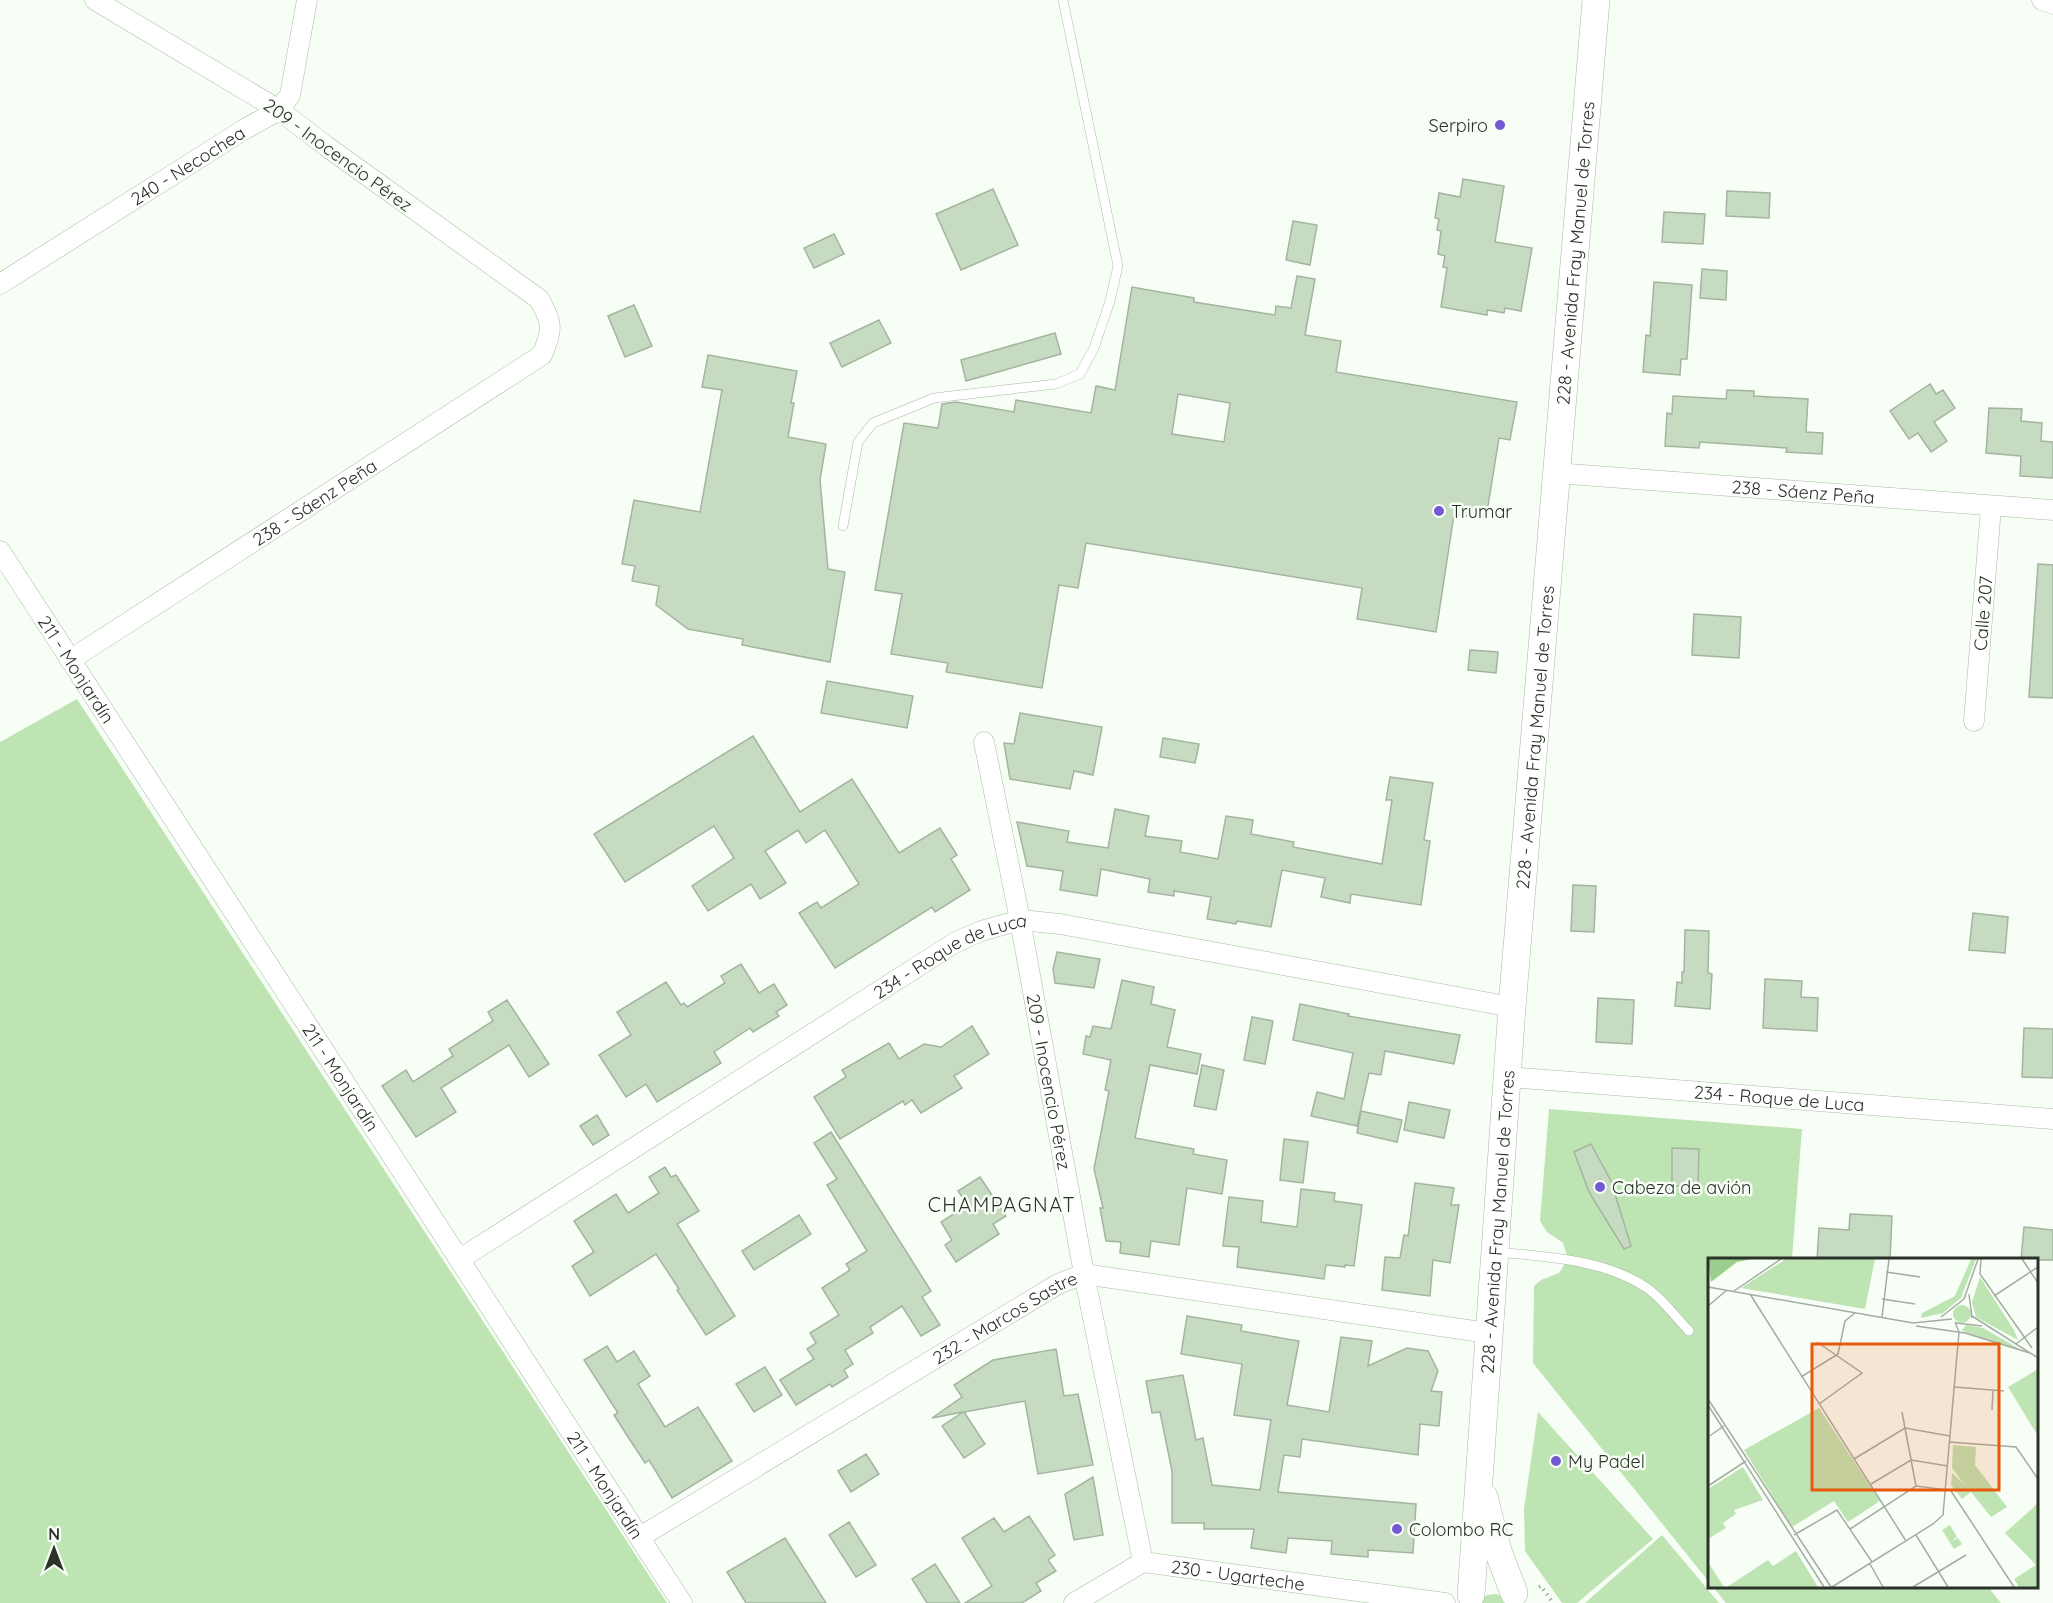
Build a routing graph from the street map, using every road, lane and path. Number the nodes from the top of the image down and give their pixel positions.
1 (95, 0) edge
2 (308, 0) edge
3 (1063, 0) edge
4 (1596, 0) edge
5 (2042, 0) edge
6 (2053, 4) edge
7 (279, 110) junction
8 (0, 284) edge
9 (550, 337) joint
10 (1555, 473) junction
11 (1991, 507) junction
12 (2053, 510) edge
13 (843, 526) dead end
14 (0, 551) edge
15 (70, 660) junction
16 (1974, 722) dead end
17 (984, 742) dead end
18 (1020, 920) junction
19 (1512, 1007) junction
20 (1507, 1077) junction
21 (2053, 1119) edge
22 (1494, 1251) junction
23 (460, 1259) junction
24 (1084, 1274) junction
25 (1689, 1331) dead end
26 (1488, 1333) junction
27 (1478, 1476) junction
28 (640, 1537) junction
29 (1143, 1562) junction
30 (1517, 1598) edge
31 (1469, 1599) edge
32 (682, 1603) edge
33 (1074, 1603) edge
34 (1445, 1603) edge

1 - 7 street, 209 - Inocencio Pérez
2 - 7 street
3 - 13 lane
4 - 10 main road, 228 - Avenida Fray Manuel de Torres
5 - 6 street
7 - 8 street, 240 - Necochea
7 - 9 street, 209 - Inocencio Pérez
9 - 15 street, 238 - Sáenz Peña
10 - 11 street, 238 - Sáenz Peña
10 - 19 main road, 228 - Avenida Fray Manuel de Torres
11 - 12 street, 238 - Sáenz Peña
11 - 16 street, Calle 207
14 - 15 street, 211 - Monjardín
15 - 23 street, 211 - Monjardín
17 - 18 street, 209 - Inocencio Pérez
18 - 19 street, 234 - Roque de Luca
18 - 23 street, 234 - Roque de Luca
18 - 24 street, 209 - Inocencio Pérez
19 - 20 main road, 228 - Avenida Fray Manuel de Torres
20 - 21 street, 234 - Roque de Luca
20 - 22 main road, 228 - Avenida Fray Manuel de Torres
22 - 25 lane
22 - 26 main road, 228 - Avenida Fray Manuel de Torres
23 - 28 street, 211 - Monjardín
24 - 26 street, 232 - Marcos Sastre
24 - 28 street, 232 - Marcos Sastre
24 - 29 street, 209 - Inocencio Pérez
26 - 27 main road, 228 - Avenida Fray Manuel de Torres
27 - 30 main road, 228 - Avenida Fray Manuel de Torres
27 - 31 main road, 228 - Avenida Fray Manuel de Torres
28 - 32 street, 211 - Monjardín
29 - 33 street
29 - 34 street, 230 - Ugarteche
30 - 31 main road

